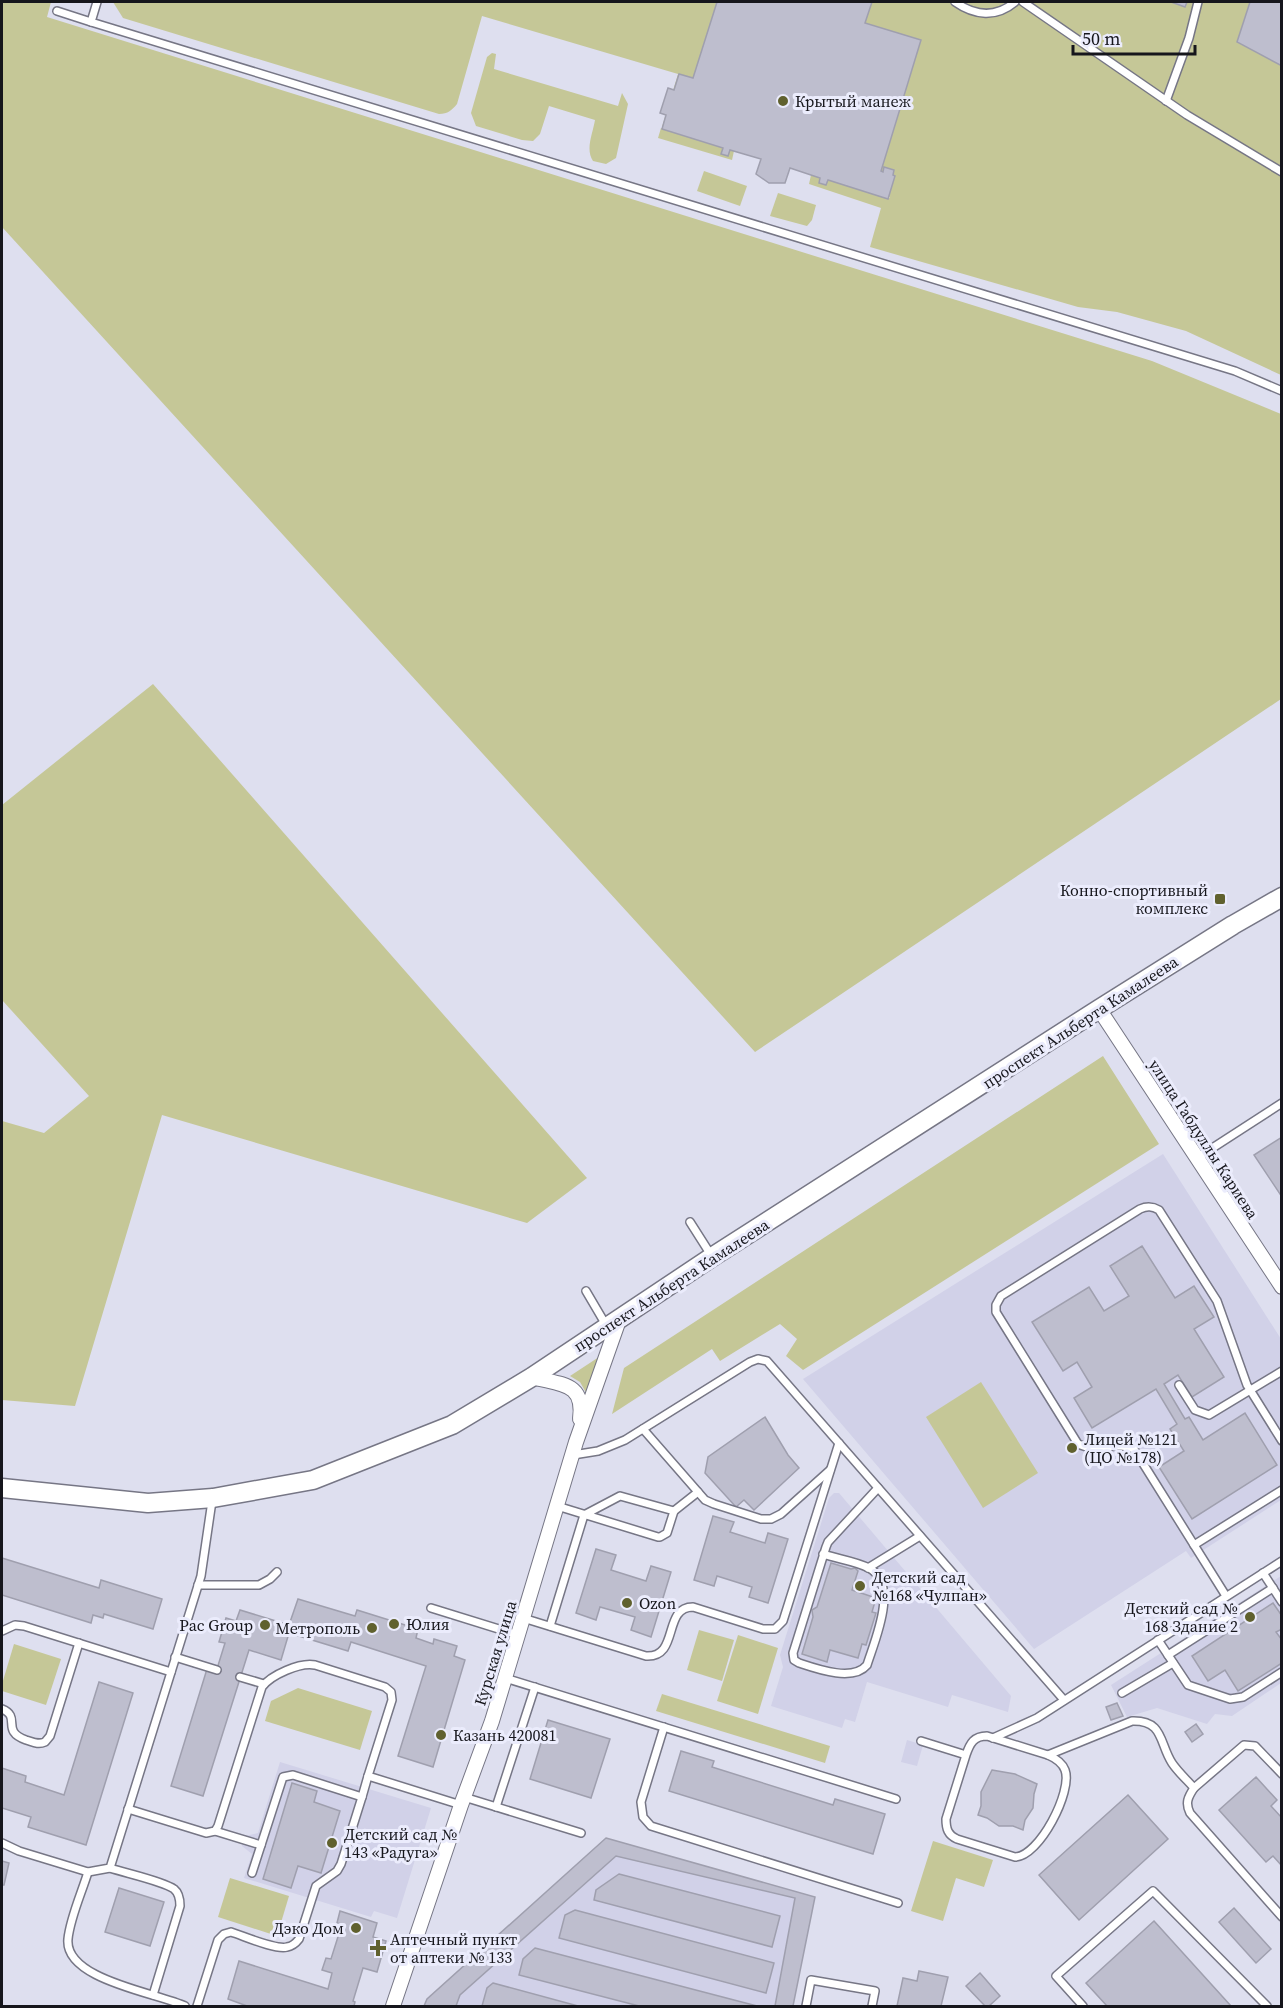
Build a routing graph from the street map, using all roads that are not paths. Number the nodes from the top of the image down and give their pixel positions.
1 (98, 2) edge
2 (956, 2) edge
3 (1015, 2) edge
4 (1023, 2) edge
5 (1198, 2) edge
6 (57, 11) dead end
7 (91, 22) junction
8 (1166, 101) junction
9 (1281, 172) edge
10 (1281, 392) edge
11 (1281, 897) edge
12 (1100, 1009) junction
13 (1281, 1103) edge
14 (1197, 1158) junction
15 (690, 1222) dead end
16 (712, 1257) junction
17 (1281, 1287) edge
18 (586, 1291) dead end
19 (613, 1324) junction
20 (1281, 1371) edge
21 (532, 1377) junction
22 (1179, 1385) dead end
23 (1250, 1390) junction
24 (643, 1429) junction
25 (1281, 1441) edge
26 (839, 1443) junction
27 (575, 1448) junction
28 (830, 1470) junction
29 (2, 1488) edge
30 (878, 1488) junction
31 (1281, 1490) edge
32 (698, 1492) junction
33 (213, 1498) junction
34 (557, 1506) junction
35 (674, 1511) junction
36 (584, 1515) junction
37 (920, 1536) junction
38 (1194, 1545) junction
39 (824, 1554) junction
40 (1281, 1561) edge
41 (868, 1568) junction
42 (277, 1572) dead end
43 (1263, 1572) junction
44 (198, 1585) junction
45 (1273, 1588) junction
46 (1226, 1596) junction
47 (1281, 1602) edge
48 (431, 1608) dead end
49 (523, 1618) junction
50 (550, 1626) junction
51 (2, 1631) edge
52 (518, 1635) junction
53 (1158, 1640) junction
54 (79, 1643) junction
55 (1168, 1655) junction
56 (175, 1657) junction
57 (1173, 1663) junction
58 (217, 1670) dead end
59 (171, 1672) junction
60 (1281, 1672) edge
61 (240, 1677) dead end
62 (505, 1678) junction
63 (264, 1684) junction
64 (535, 1687) junction
65 (1122, 1693) dead end
66 (1064, 1700) junction
67 (2, 1709) edge
68 (664, 1727) junction
69 (993, 1738) junction
70 (921, 1741) dead end
71 (966, 1755) junction
72 (1048, 1755) junction
73 (1281, 1774) edge
74 (368, 1776) junction
75 (1194, 1788) junction
76 (362, 1797) junction
77 (896, 1799) dead end
78 (463, 1801) junction
79 (496, 1807) junction
80 (128, 1809) junction
81 (215, 1831) junction
82 (581, 1833) dead end
83 (2, 1843) edge
84 (261, 1845) junction
85 (110, 1868) junction
86 (88, 1872) junction
87 (252, 1873) dead end
88 (898, 1904) dead end
89 (1281, 1917) edge
90 (153, 1995) junction
91 (185, 2007) edge
92 (197, 2007) edge
93 (393, 2007) edge
94 (806, 2007) edge
95 (872, 2007) edge
96 (1083, 2007) edge
97 (1267, 2007) edge

1 - 7 lane
2 - 3 lane
4 - 8 lane
5 - 8 lane
6 - 7 lane
7 - 10 lane
8 - 9 lane
11 - 12 main road, проспект Альберта Камалеева
12 - 14 street, улица Габдуллы Кариева
12 - 16 main road, проспект Альберта Камалеева
13 - 14 lane
14 - 17 street, улица Габдуллы Кариева
15 - 16 lane
16 - 19 main road, проспект Альберта Камалеева
18 - 19 lane
19 - 21 main road, проспект Альберта Камалеева
19 - 27 street, Курская улица
20 - 23 lane
21 - 27 street, Курская улица
21 - 33 main road, проспект Альберта Камалеева
22 - 23 lane
23 - 25 lane
23 - 38 lane
24 - 26 lane
24 - 27 lane
24 - 32 lane
26 - 28 lane
26 - 30 lane
27 - 34 street, Курская улица
28 - 32 lane
28 - 50 lane
29 - 33 main road, проспект Альберта Камалеева
30 - 37 lane
30 - 39 lane
31 - 38 lane
32 - 35 lane
33 - 44 lane
34 - 36 lane
34 - 49 street, Курская улица
35 - 36 lane
35 - 36 lane
36 - 50 lane
37 - 41 lane
37 - 66 lane
38 - 46 lane
39 - 41 lane
39 - 41 lane
40 - 43 lane
42 - 44 lane
43 - 45 lane
43 - 46 lane
44 - 56 lane
45 - 47 lane
45 - 55 lane
46 - 53 lane
48 - 52 lane
49 - 50 lane
49 - 52 street, Курская улица
51 - 54 lane
52 - 62 street, Курская улица
53 - 55 lane
53 - 66 lane
54 - 59 lane
54 - 67 lane
55 - 57 lane
56 - 58 lane
56 - 59 lane
57 - 60 lane
57 - 65 lane
59 - 80 lane
61 - 63 lane
62 - 64 lane
62 - 78 street, Курская улица
63 - 74 lane
63 - 81 lane
64 - 68 lane
64 - 79 lane
66 - 69 lane
68 - 77 lane
68 - 88 lane
69 - 71 lane
69 - 72 lane
70 - 71 lane
71 - 72 lane
72 - 75 lane
73 - 75 lane
74 - 76 lane
74 - 78 lane
75 - 89 lane
76 - 84 lane
76 - 92 lane
78 - 79 lane
78 - 93 street, Курская улица
79 - 82 lane
80 - 81 lane
80 - 85 lane
81 - 84 lane
83 - 86 lane
84 - 87 lane
85 - 86 lane
85 - 90 lane
86 - 90 lane
90 - 91 lane
94 - 95 lane
96 - 97 lane

